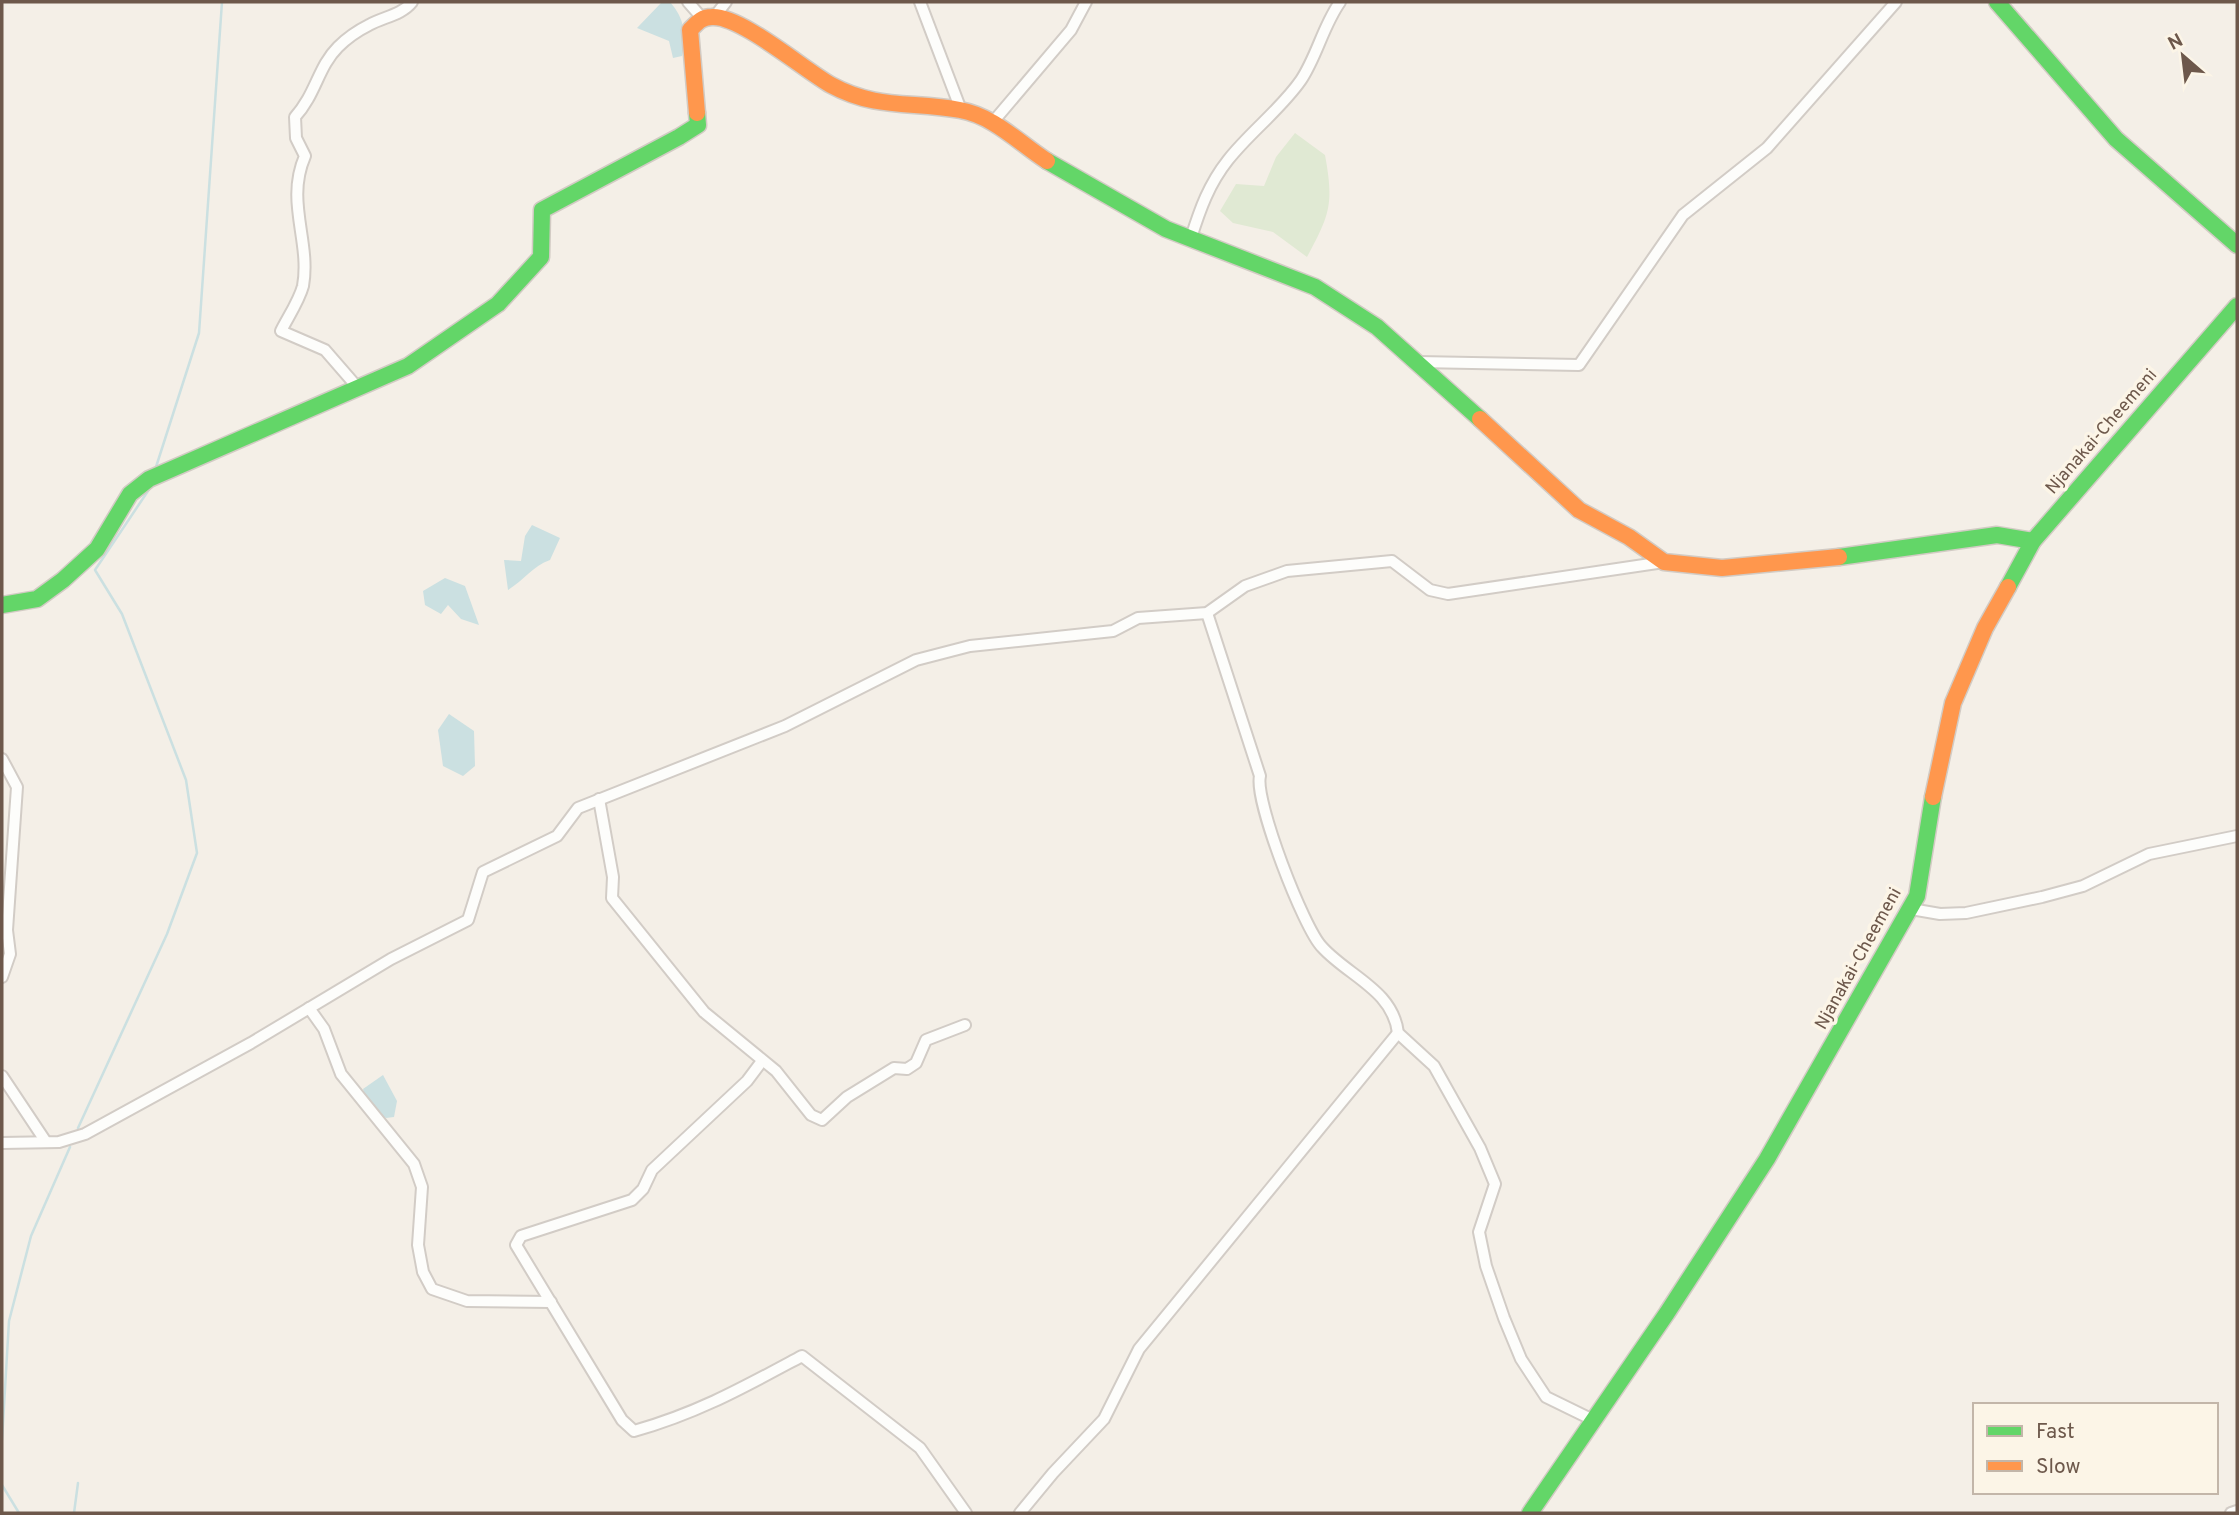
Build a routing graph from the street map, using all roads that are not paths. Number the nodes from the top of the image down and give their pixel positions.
1 (412, 2) edge
2 (688, 2) edge
3 (726, 2) edge
4 (920, 2) edge
5 (1086, 2) edge
6 (1340, 2) edge
7 (1896, 2) edge
8 (1997, 2) edge
9 (708, 17) junction
10 (961, 110) junction
11 (993, 122) junction
12 (1191, 238) junction
13 (2237, 245) edge
14 (2237, 306) edge
15 (1418, 362) junction
16 (358, 388) junction
17 (2033, 541) junction
18 (1664, 562) junction
19 (2, 605) edge
20 (1207, 613) junction
21 (2, 759) edge
22 (599, 799) junction
23 (2237, 836) edge
24 (1910, 909) junction
25 (2, 977) edge
26 (309, 1008) junction
27 (965, 1025) dead end
28 (1398, 1033) junction
29 (762, 1061) junction
30 (2, 1076) edge
31 (46, 1142) junction
32 (2, 1143) edge
33 (551, 1302) junction
34 (1591, 1419) junction
35 (2237, 1511) edge
36 (966, 1513) edge
37 (1020, 1513) edge
38 (1531, 1513) edge
39 (2231, 1513) edge

1 - 16 street
2 - 9 street
3 - 9 street
4 - 10 street
5 - 11 street
6 - 12 street
7 - 15 street
8 - 13 street
9 - 10 street
9 - 16 street
10 - 11 street
11 - 12 street
12 - 15 street
14 - 17 street, Njanakai-Cheemeni
15 - 18 street
16 - 19 street
17 - 18 street
17 - 24 street, Njanakai-Cheemeni
18 - 20 street
20 - 22 street
20 - 28 street
21 - 25 street
22 - 26 street
22 - 29 street
23 - 24 street
24 - 34 street, Njanakai-Cheemeni
26 - 31 street
26 - 33 street
27 - 29 street
28 - 34 street
28 - 37 street
29 - 33 street
30 - 31 street
31 - 32 street
33 - 36 street
34 - 38 street, Njanakai-Cheemeni
35 - 39 street

